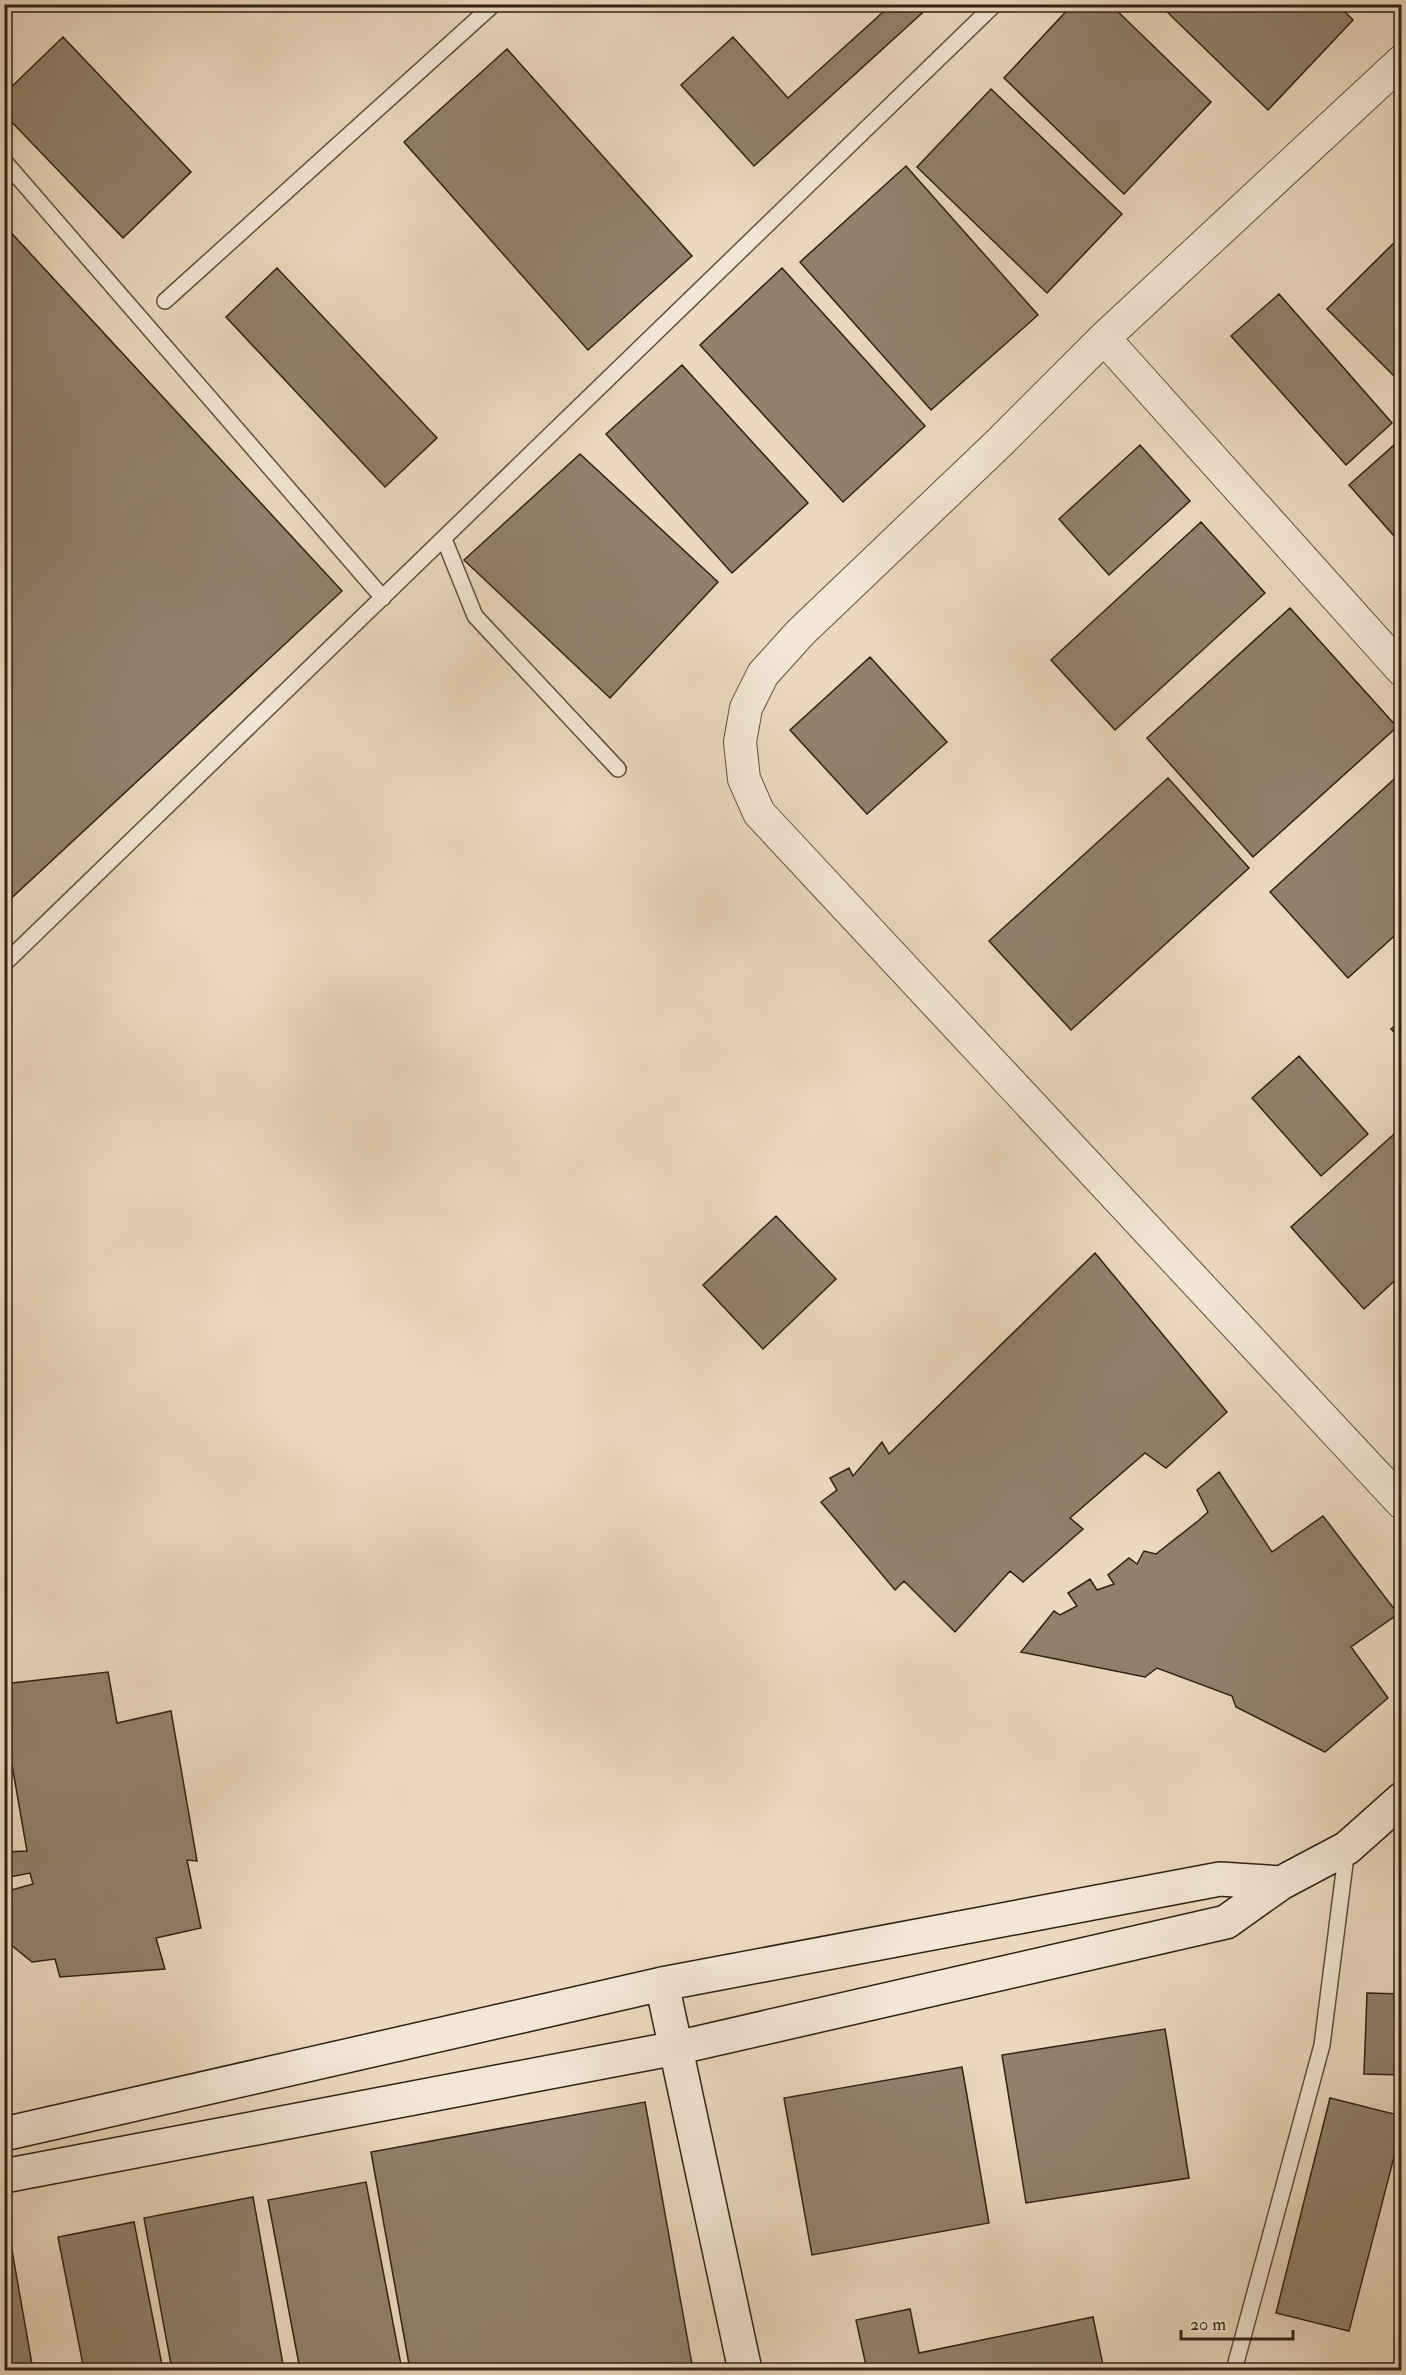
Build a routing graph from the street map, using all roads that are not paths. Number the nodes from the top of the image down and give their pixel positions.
1 (494, 4) edge
2 (994, 4) edge
3 (1401, 61) edge
4 (4, 161) edge
5 (165, 301) dead end
6 (1104, 338) junction
7 (444, 539) junction
8 (383, 598) junction
9 (1401, 669) edge
10 (618, 770) dead end
11 (4, 964) edge
12 (1401, 1503) edge
13 (1401, 1798) edge
14 (1347, 1848) junction
15 (1281, 1883) junction
16 (662, 1984) junction
17 (676, 2048) junction
18 (4, 2134) edge
19 (4, 2176) edge
20 (745, 2370) edge
21 (1234, 2370) edge

1 - 5 lane
2 - 7 lane
3 - 6 street
4 - 8 lane
6 - 9 street
6 - 12 street
7 - 8 lane
7 - 10 lane
8 - 11 lane
13 - 14 street
14 - 15 street
14 - 21 lane
15 - 16 street
15 - 17 street
16 - 17 street
16 - 18 street
17 - 19 street
17 - 20 street

